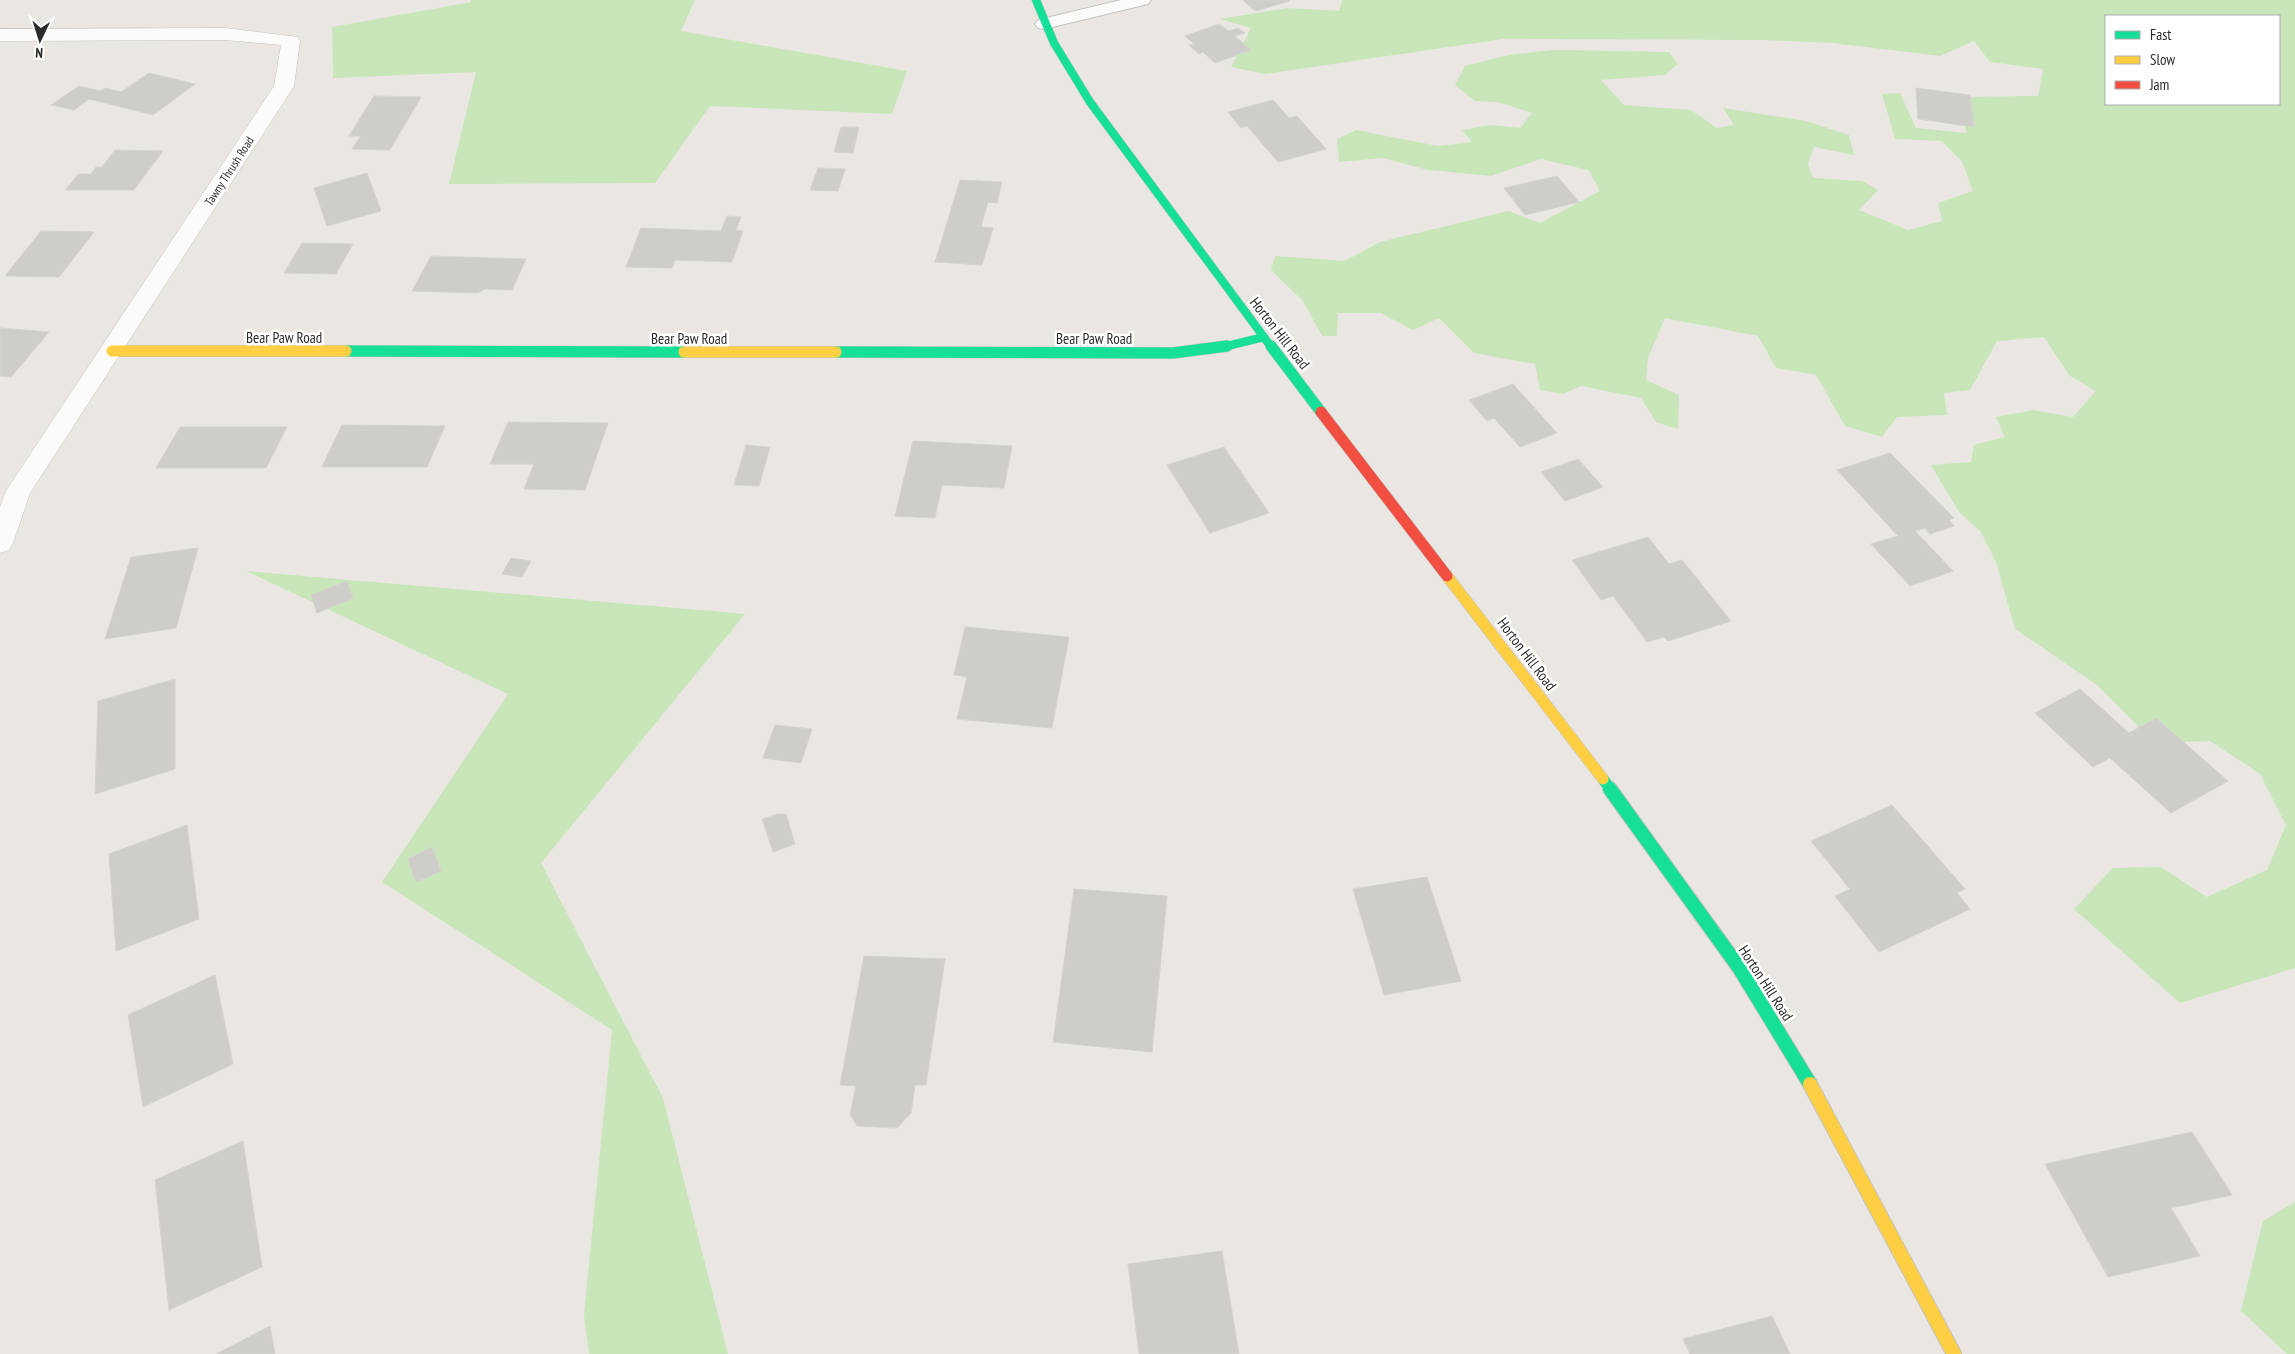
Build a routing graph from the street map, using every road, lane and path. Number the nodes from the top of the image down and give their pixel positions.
1 (1036, 0) edge
2 (1142, 0) edge
3 (1044, 24) junction
4 (0, 35) edge
5 (1264, 337) junction
6 (112, 351) junction
7 (0, 543) edge
8 (1954, 1354) edge

1 - 3 street, Horton Hill Road
2 - 3 lane
3 - 5 street, Horton Hill Road
4 - 6 street, Tawny Thrush Road
5 - 6 street, Bear Paw Road
5 - 8 street, Horton Hill Road
6 - 7 street, Tawny Thrush Road

